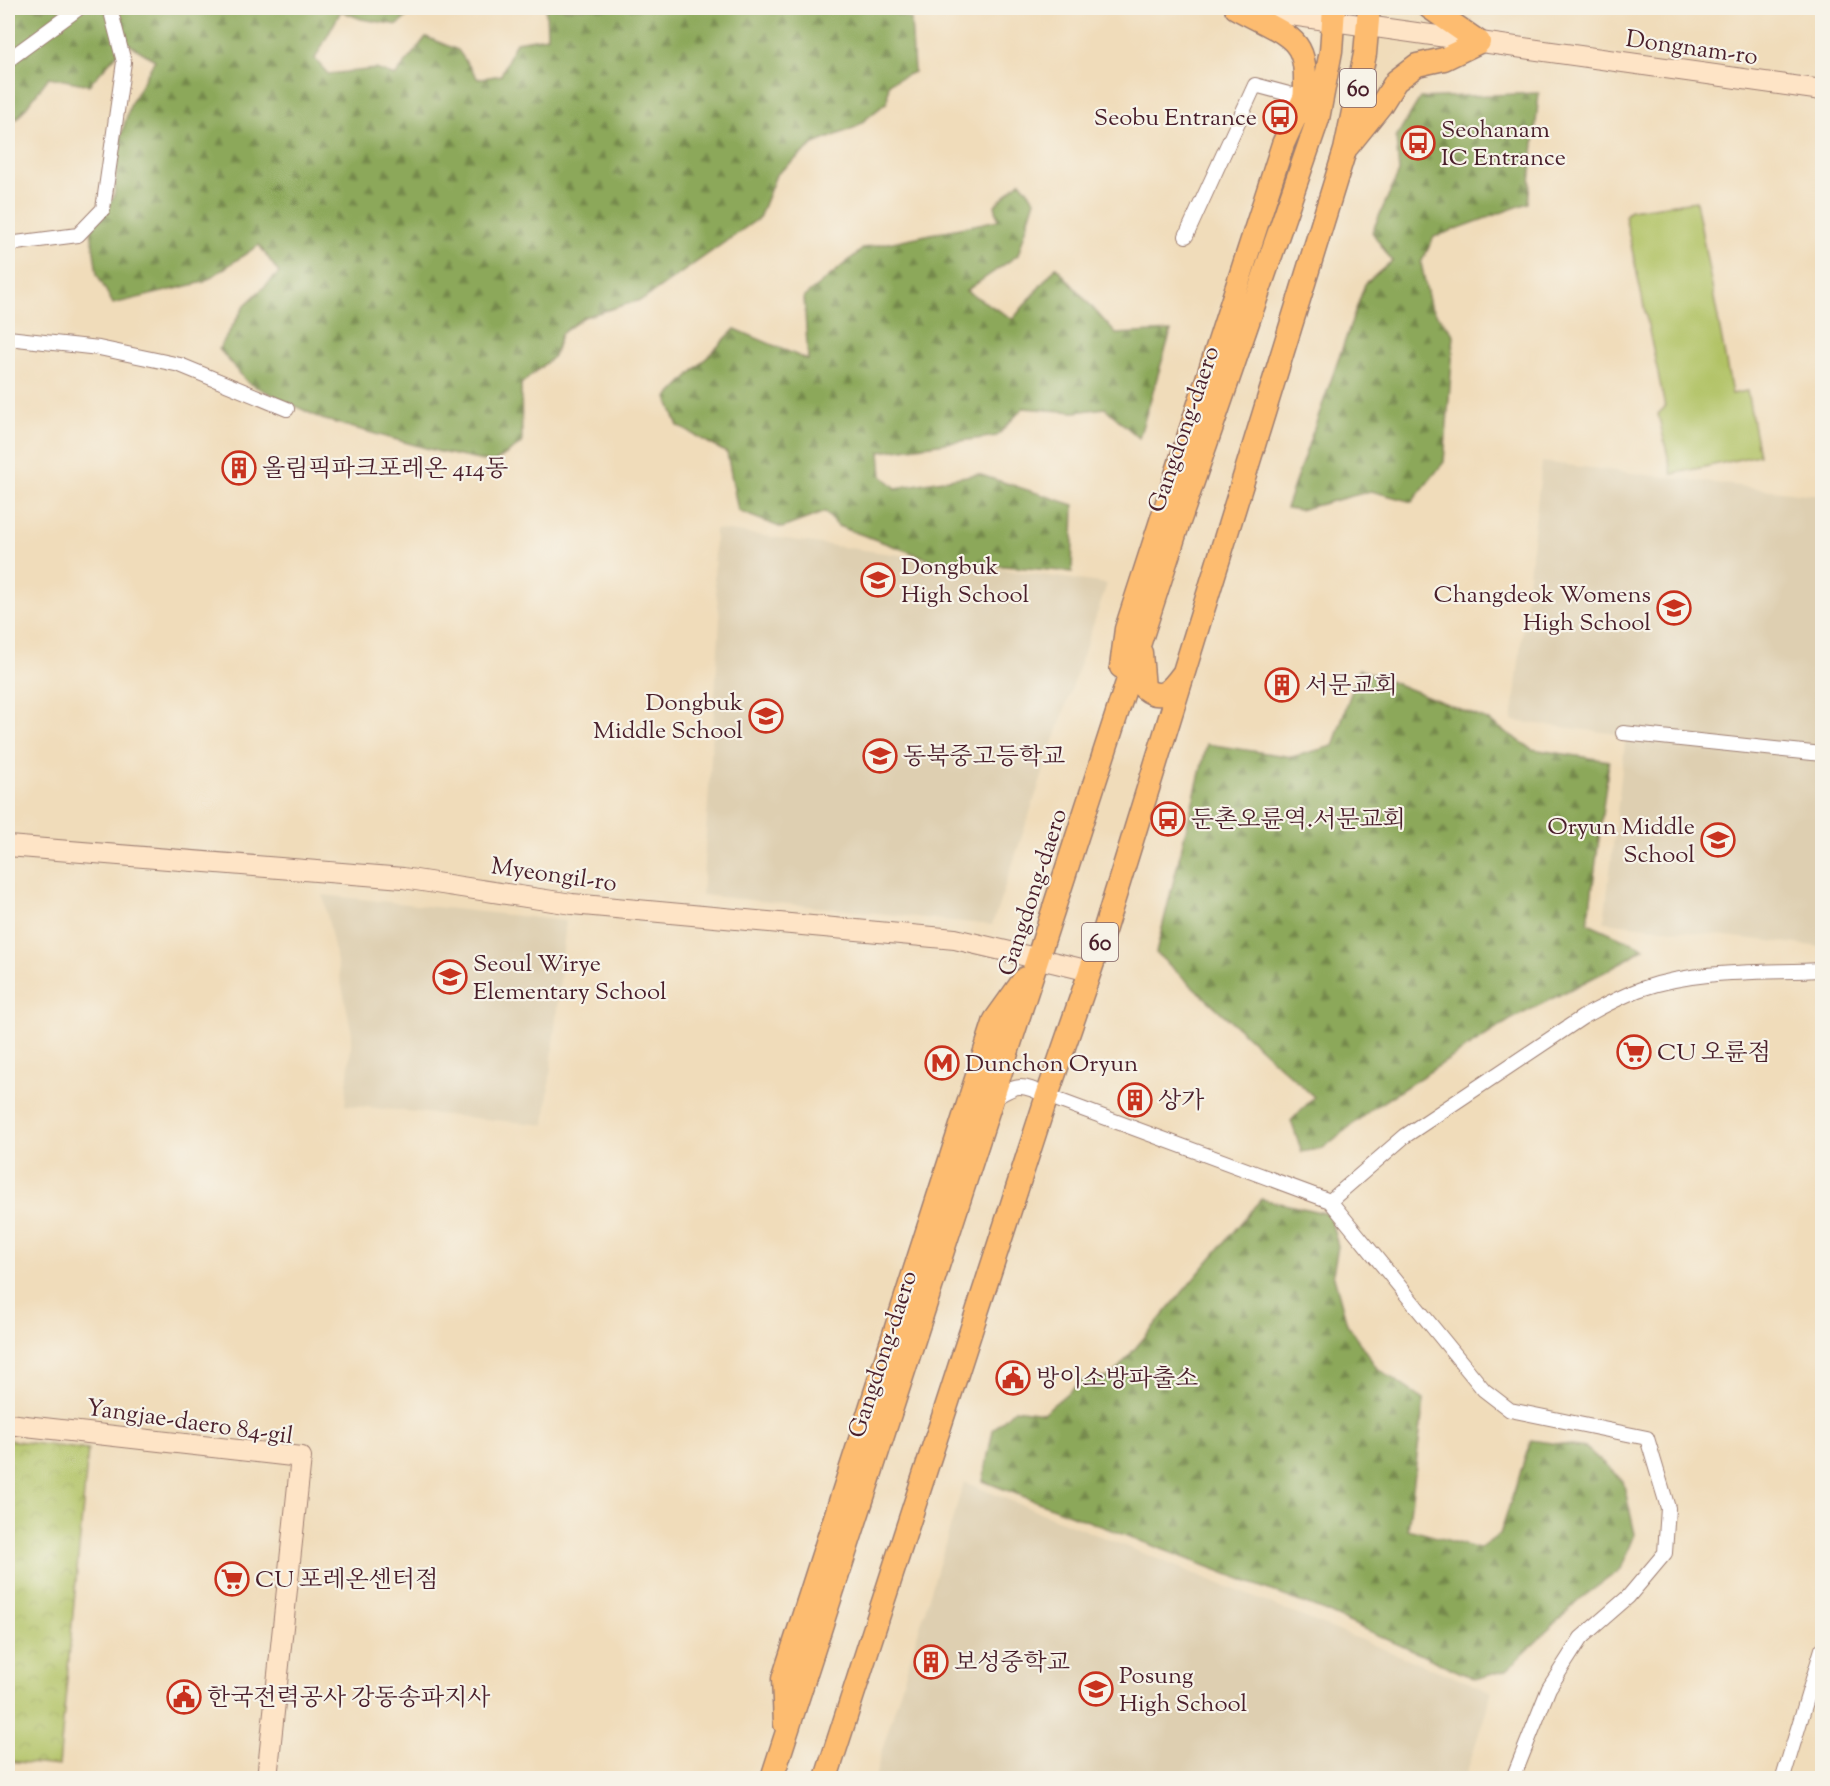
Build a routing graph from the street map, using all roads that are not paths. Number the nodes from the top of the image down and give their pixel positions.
1 (79, 8) edge
2 (110, 8) edge
3 (1235, 8) edge
4 (1430, 8) edge
5 (1334, 14) edge
6 (1370, 17) edge
7 (1479, 42) junction
8 (8, 60) edge
9 (1822, 90) edge
10 (1304, 98) junction
11 (1345, 150) junction
12 (1295, 185) junction
13 (1186, 236) dead end
14 (8, 244) edge
15 (8, 338) edge
16 (287, 409) dead end
17 (1141, 640) junction
18 (1183, 674) junction
19 (1114, 724) junction
20 (1623, 733) dead end
21 (1822, 754) edge
22 (8, 846) edge
23 (1040, 958) junction
24 (1822, 970) edge
25 (1090, 971) junction
26 (1047, 1096) junction
27 (992, 1100) junction
28 (1330, 1201) junction
29 (8, 1424) edge
30 (1822, 1649) edge
31 (842, 1730) junction
32 (786, 1736) junction
33 (267, 1779) edge
34 (760, 1779) edge
35 (772, 1779) edge
36 (825, 1779) edge
37 (844, 1779) edge
38 (1513, 1779) edge
39 (1783, 1779) edge

1 - 8 street
2 - 14 street
3 - 5 main road, Dongnam-ro
3 - 10 main road
4 - 7 main road
5 - 6 main road, Dongnam-ro
5 - 12 main road, Gangdong-daero / 60
6 - 7 main road, Dongnam-ro
6 - 11 main road, 60
7 - 9 main road, Dongnam-ro
7 - 11 main road
10 - 12 main road
10 - 13 street
10 - 19 main road
11 - 18 main road, 60
12 - 17 main road, Gangdong-daero / 60
15 - 16 street
17 - 18 main road
17 - 19 main road, Gangdong-daero / 60
18 - 25 main road, 60
19 - 23 main road, Gangdong-daero / 60
20 - 21 street
22 - 23 main road, Myeongil-ro
23 - 25 main road, Myeongil-ro
23 - 27 main road, Gangdong-daero / 60
23 - 32 main road
24 - 28 street
25 - 26 main road, 60
26 - 27 street
26 - 28 street
26 - 31 main road, 60
27 - 32 main road, Gangdong-daero / 60
28 - 38 street
29 - 33 main road, Yangjae-daero 84-gil
30 - 39 street
31 - 36 main road, 60
31 - 37 main road
32 - 34 main road
32 - 35 main road, Gangdong-daero / 60

